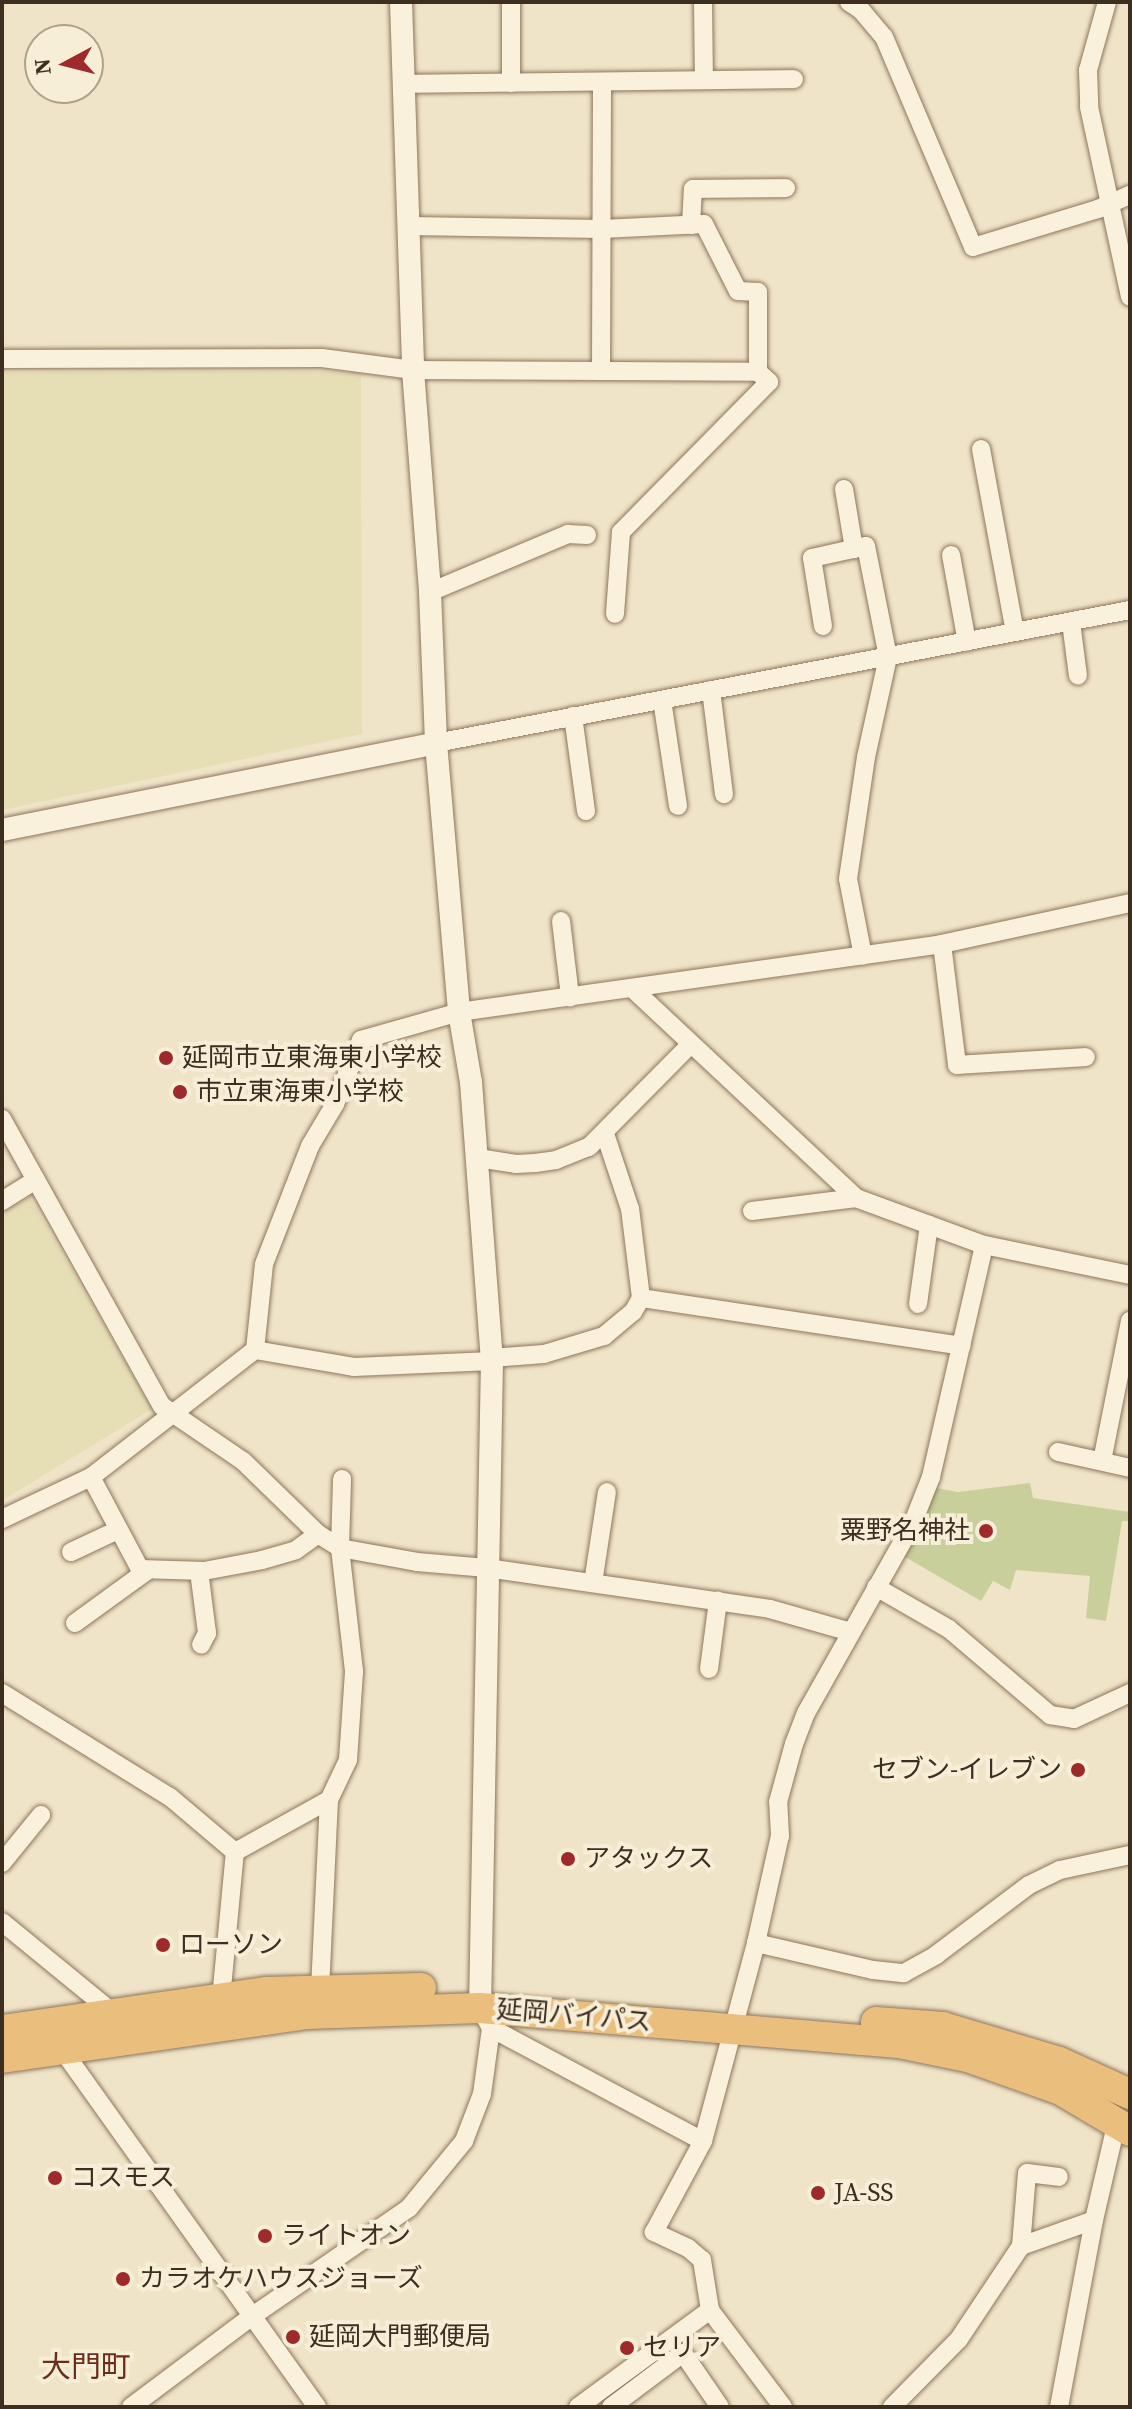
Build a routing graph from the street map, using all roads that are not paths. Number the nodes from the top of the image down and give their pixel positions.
1 (401, 2) edge
2 (511, 2) edge
3 (703, 2) edge
4 (849, 2) edge
5 (1107, 2) edge
6 (794, 79) dead end
7 (704, 80) junction
8 (602, 82) junction
9 (511, 83) junction
10 (403, 84) junction
11 (786, 188) dead end
12 (1130, 195) edge
13 (1110, 203) junction
14 (691, 225) junction
15 (408, 226) junction
16 (602, 229) junction
17 (1130, 297) edge
18 (2, 359) edge
19 (413, 370) junction
20 (601, 371) junction
21 (758, 372) junction
22 (981, 449) dead end
23 (844, 489) dead end
24 (587, 535) dead end
25 (854, 549) junction
26 (951, 555) dead end
27 (430, 592) junction
28 (1130, 610) edge
29 (615, 614) dead end
30 (1071, 622) junction
31 (823, 626) dead end
32 (1015, 632) junction
33 (967, 642) junction
34 (888, 657) junction
35 (1078, 676) dead end
36 (711, 690) junction
37 (662, 700) junction
38 (573, 716) junction
39 (436, 743) junction
40 (724, 794) dead end
41 (678, 806) dead end
42 (586, 811) dead end
43 (2, 830) edge
44 (1130, 903) edge
45 (561, 921) dead end
46 (942, 944) junction
47 (863, 956) junction
48 (633, 989) junction
49 (570, 997) junction
50 (459, 1012) junction
51 (691, 1044) junction
52 (1087, 1057) dead end
53 (2, 1119) edge
54 (605, 1134) junction
55 (478, 1158) junction
56 (36, 1180) junction
57 (856, 1198) junction
58 (2, 1201) edge
59 (752, 1211) dead end
60 (929, 1225) junction
61 (984, 1245) junction
62 (1130, 1275) edge
63 (641, 1298) junction
64 (918, 1304) dead end
65 (1130, 1321) edge
66 (961, 1346) junction
67 (255, 1350) junction
68 (492, 1360) junction
69 (172, 1412) junction
70 (1058, 1452) dead end
71 (1102, 1461) junction
72 (1130, 1468) edge
73 (91, 1477) junction
74 (342, 1479) dead end
75 (607, 1492) dead end
76 (2, 1519) edge
77 (118, 1530) junction
78 (318, 1534) junction
79 (340, 1548) junction
80 (71, 1552) dead end
81 (487, 1568) junction
82 (148, 1570) junction
83 (199, 1571) junction
84 (593, 1583) junction
85 (876, 1587) junction
86 (718, 1601) junction
87 (75, 1623) dead end
88 (851, 1632) junction
89 (201, 1645) dead end
90 (709, 1669) dead end
91 (2, 1693) edge
92 (1130, 1693) edge
93 (329, 1800) junction
94 (41, 1815) dead end
95 (235, 1852) junction
96 (1130, 1855) edge
97 (2, 1863) edge
98 (2, 1922) edge
99 (756, 1943) junction
100 (320, 1990) junction
101 (221, 1999) junction
102 (484, 2008) junction
103 (113, 2013) junction
104 (735, 2020) junction
105 (2, 2030) edge
106 (61, 2048) junction
107 (2, 2058) edge
108 (1130, 2094) edge
109 (1123, 2126) edge
110 (703, 2141) junction
111 (1059, 2177) dead end
112 (1094, 2220) junction
113 (1021, 2246) junction
114 (710, 2310) junction
115 (251, 2317) junction
116 (131, 2407) edge
117 (317, 2407) edge
118 (578, 2407) edge
119 (611, 2407) edge
120 (720, 2407) edge
121 (783, 2407) edge
122 (892, 2407) edge
123 (1059, 2407) edge

1 - 10 street
2 - 9 street
3 - 7 street
4 - 13 street
5 - 13 street
6 - 7 street
7 - 8 street
8 - 9 street
8 - 16 street
9 - 10 street
10 - 15 street
11 - 14 street
12 - 13 street
13 - 17 street
14 - 16 street
14 - 21 street
15 - 16 street
15 - 19 street
16 - 20 street
18 - 19 street
19 - 20 street
19 - 27 street
20 - 21 street
21 - 29 street
22 - 32 street
23 - 25 street
24 - 27 street
25 - 31 street
25 - 34 street
26 - 33 street
27 - 39 street
28 - 30 street
30 - 32 street
30 - 35 street
32 - 33 street
33 - 34 street
34 - 36 street
34 - 47 street
36 - 37 street
36 - 40 street
37 - 38 street
37 - 41 street
38 - 39 street
38 - 42 street
39 - 43 street
39 - 50 street
44 - 46 street
45 - 49 street
46 - 47 street
46 - 52 street
47 - 48 street
48 - 49 street
48 - 51 street
49 - 50 street
50 - 55 street
50 - 67 street
51 - 54 street
51 - 57 street
53 - 56 street
54 - 55 street
54 - 63 street
55 - 68 street
56 - 58 street
56 - 69 street
57 - 59 street
57 - 60 street
60 - 61 street
60 - 64 street
61 - 62 street
61 - 66 street
63 - 66 street
63 - 68 street
65 - 71 street
66 - 85 street
67 - 68 street
67 - 69 street
68 - 81 street
69 - 73 street
69 - 78 street
70 - 71 street
71 - 72 street
73 - 76 street
73 - 77 street
74 - 79 street
75 - 84 street
77 - 80 street
77 - 82 street
78 - 79 street
78 - 83 street
79 - 81 street
79 - 93 street
81 - 84 street
81 - 102 street
82 - 83 street
82 - 87 street
83 - 89 street
84 - 86 street
85 - 88 street
85 - 92 street
86 - 88 street
86 - 90 street
88 - 99 street
91 - 95 street
93 - 95 street
93 - 100 street
94 - 97 street
95 - 101 street
96 - 99 street
98 - 103 street
99 - 104 street
100 - 101 highway, 延岡バイパス
100 - 102 highway, 延岡バイパス
101 - 103 highway, 延岡バイパス
102 - 104 highway, 延岡バイパス
102 - 106 highway, 延岡バイパス
102 - 110 street
102 - 115 street
103 - 105 highway, 延岡バイパス
104 - 108 highway, 延岡バイパス
104 - 109 highway, 延岡バイパス
104 - 110 street
106 - 107 highway, 延岡バイパス
106 - 115 street
109 - 112 street
110 - 114 street
111 - 113 street
112 - 113 street
112 - 123 street
113 - 122 street
114 - 118 street
114 - 121 street
115 - 116 street
115 - 117 street
119 - 120 street

